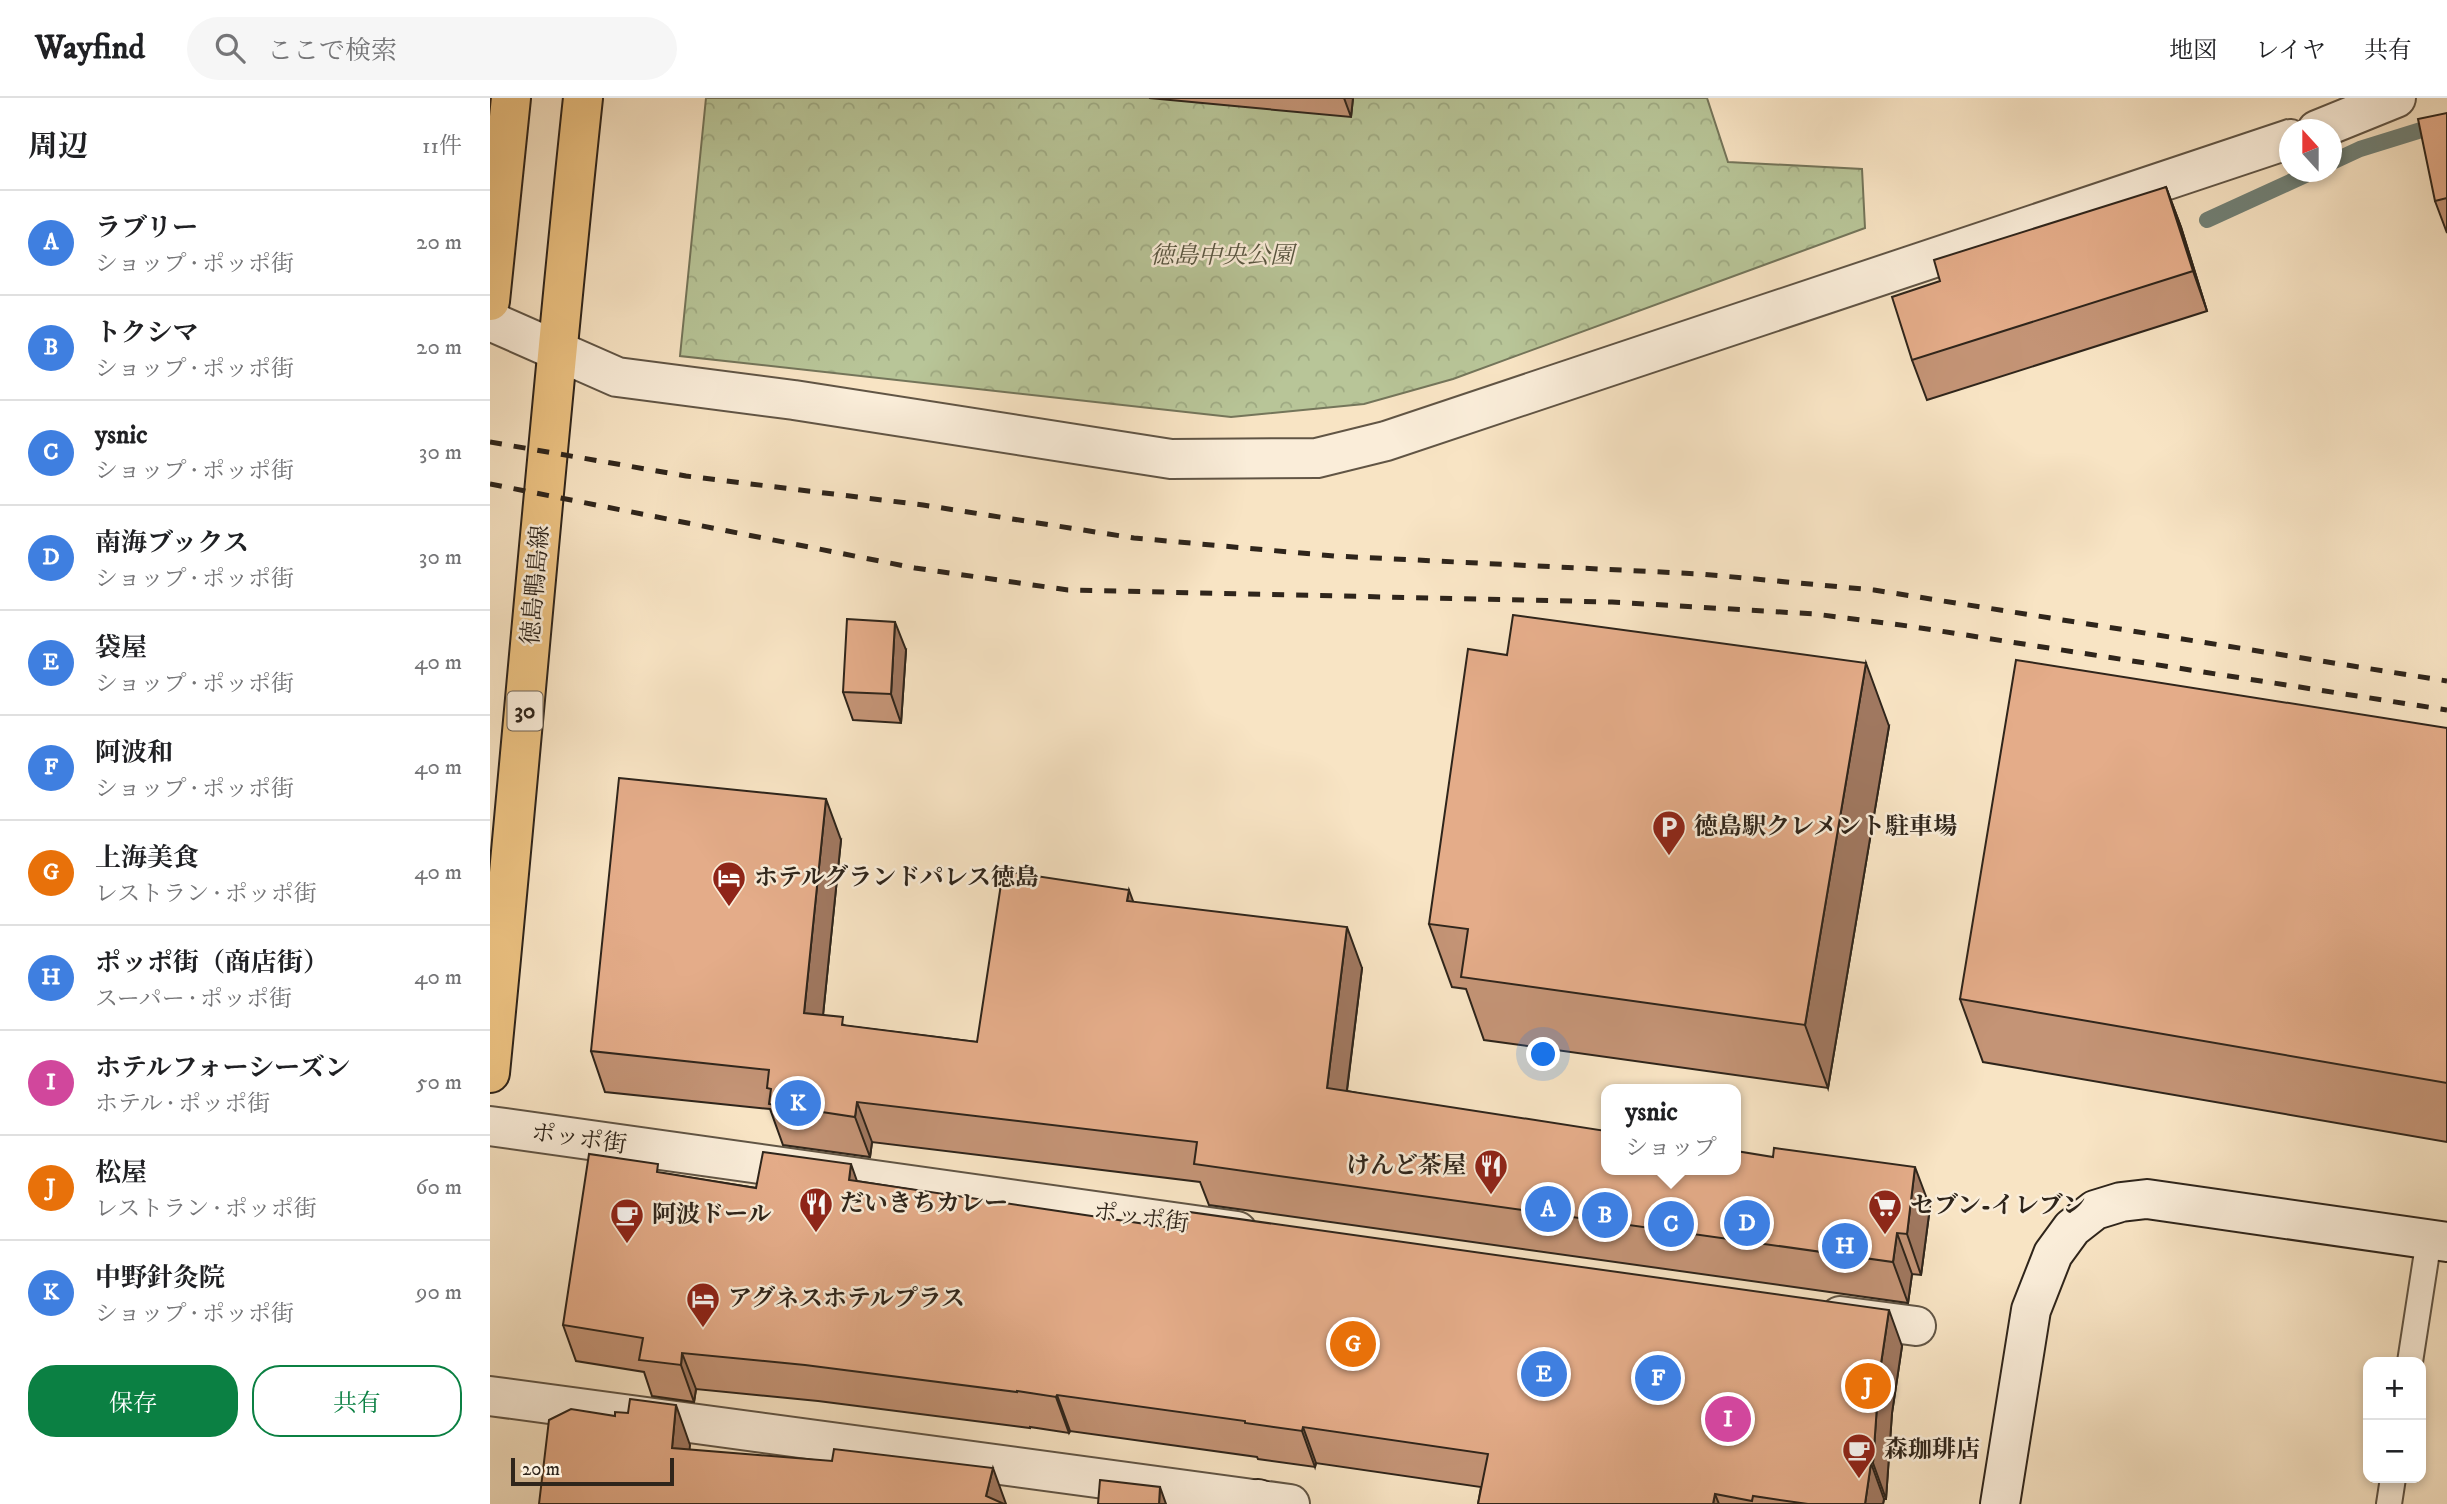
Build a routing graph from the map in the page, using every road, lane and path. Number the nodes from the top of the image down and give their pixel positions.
1 (511, 98) edge
2 (583, 98) edge
3 (2396, 98) edge
4 (2342, 120) edge
5 (2279, 143) edge
6 (490, 301) edge
7 (490, 321) edge
8 (556, 350) junction
9 (490, 1073) edge
10 (490, 1126) edge
11 (1270, 1236) edge
12 (2438, 1241) edge
13 (1806, 1311) edge
14 (1916, 1326) dead end
15 (2411, 1357) edge
16 (490, 1396) edge
17 (2392, 1483) edge
18 (1268, 1502) edge
19 (2000, 1504) edge
20 (2389, 1504) edge

1 - 6 main road
2 - 8 main road, 徳島鴨島線 / 30
3 - 4 street
5 - 8 street
7 - 8 street
8 - 9 main road, 徳島鴨島線 / 30
10 - 11 street, ポッポ街
12 - 15 lane
12 - 19 street
13 - 14 street
16 - 18 street
17 - 20 lane

